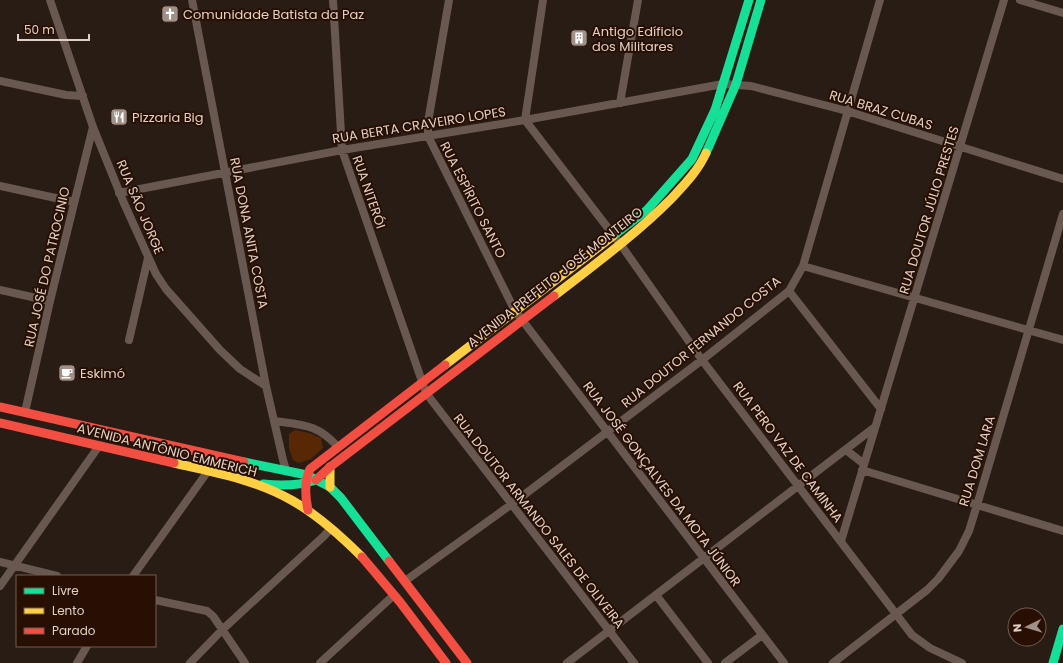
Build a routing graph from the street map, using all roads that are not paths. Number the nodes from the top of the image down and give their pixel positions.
1 (50, 0) edge
2 (192, 0) edge
3 (333, 0) edge
4 (449, 0) edge
5 (543, 0) edge
6 (638, 0) edge
7 (749, 0) edge
8 (760, 0) edge
9 (880, 0) edge
10 (1004, 0) edge
11 (1020, 0) edge
12 (1063, 13) edge
13 (0, 81) edge
14 (723, 84) junction
15 (736, 84) junction
16 (83, 96) junction
17 (620, 103) junction
18 (847, 111) junction
19 (525, 120) junction
20 (93, 127) junction
21 (428, 136) junction
22 (960, 146) junction
23 (342, 150) junction
24 (225, 172) junction
25 (1063, 178) edge
26 (0, 186) edge
27 (120, 193) junction
28 (74, 202) junction
29 (1063, 214) edge
30 (613, 236) junction
31 (621, 245) junction
32 (148, 258) junction
33 (803, 266) junction
34 (0, 290) edge
35 (789, 292) junction
36 (915, 298) junction
37 (50, 301) junction
38 (516, 312) junction
39 (522, 320) junction
40 (1029, 330) junction
41 (129, 340) dead end
42 (1063, 340) edge
43 (702, 360) junction
44 (422, 383) junction
45 (266, 386) junction
46 (426, 393) junction
47 (0, 406) edge
48 (881, 409) junction
49 (25, 412) junction
50 (274, 421) junction
51 (0, 423) edge
52 (875, 427) junction
53 (607, 432) junction
54 (99, 446) junction
55 (338, 447) junction
56 (846, 450) junction
57 (330, 467) junction
58 (863, 467) junction
59 (286, 470) junction
60 (208, 471) junction
61 (307, 480) junction
62 (316, 480) junction
63 (254, 483) junction
64 (287, 486) junction
65 (800, 486) junction
66 (330, 487) junction
67 (512, 504) junction
68 (977, 505) junction
69 (308, 510) junction
70 (331, 528) junction
71 (1063, 531) edge
72 (841, 541) junction
73 (704, 558) junction
74 (0, 562) edge
75 (14, 565) junction
76 (52, 575) edge
77 (133, 575) edge
78 (404, 581) junction
79 (0, 586) edge
80 (394, 595) junction
81 (656, 595) junction
82 (156, 600) edge
83 (896, 614) junction
84 (1063, 629) edge
85 (222, 630) junction
86 (609, 630) junction
87 (762, 635) junction
88 (86, 647) edge
89 (77, 663) edge
90 (190, 663) edge
91 (246, 663) edge
92 (320, 663) edge
93 (446, 663) edge
94 (467, 663) edge
95 (567, 663) edge
96 (634, 663) edge
97 (708, 663) edge
98 (725, 663) edge
99 (784, 663) edge
100 (833, 663) edge
101 (962, 663) edge
102 (1053, 663) edge

1 - 16 street, RUA SÃO JORGE
2 - 24 street, RUA DONA ANITA COSTA
3 - 23 street, RUA NITERÓI
4 - 21 street, RUA ESPÍRITO SANTO
5 - 19 street
6 - 17 street
7 - 14 main road, AVENIDA PREFEITO JOSÉ MONTEIRO
8 - 15 main road, AVENIDA PREFEITO JOSÉ MONTEIRO
9 - 18 street, RUA DOUTOR FERNANDO COSTA
10 - 22 street, RUA DOUTOR JÚLIO PRESTES
11 - 12 street
13 - 16 street
14 - 15 street, RUA BRAZ CUBAS
14 - 17 street, RUA BERTA CRAVEIRO LOPES
14 - 30 main road, AVENIDA PREFEITO JOSÉ MONTEIRO
15 - 18 street, RUA BRAZ CUBAS
15 - 31 main road, AVENIDA PREFEITO JOSÉ MONTEIRO
16 - 20 street, RUA SÃO JORGE
17 - 19 street, RUA BERTA CRAVEIRO LOPES
18 - 22 street, RUA BRAZ CUBAS
18 - 33 street, RUA DOUTOR FERNANDO COSTA
19 - 21 street, RUA BERTA CRAVEIRO LOPES
19 - 30 street, RUA PERO VAZ DE CAMINHA
20 - 27 street, RUA SÃO JORGE
20 - 28 street, RUA JOSÉ DO PATROCINIO
21 - 23 street, RUA BERTA CRAVEIRO LOPES
21 - 38 street, RUA ESPÍRITO SANTO
22 - 25 street, RUA BRAZ CUBAS
22 - 36 street, RUA DOUTOR JÚLIO PRESTES
23 - 24 street, RUA BERTA CRAVEIRO LOPES
23 - 44 street, RUA NITERÓI
24 - 27 street, RUA BERTA CRAVEIRO LOPES
24 - 45 street, RUA DONA ANITA COSTA
26 - 28 street
27 - 32 street, RUA SÃO JORGE
28 - 37 street, RUA JOSÉ DO PATROCINIO
29 - 40 street, RUA DOM LARA
30 - 31 street, RUA PERO VAZ DE CAMINHA
30 - 38 main road, AVENIDA PREFEITO JOSÉ MONTEIRO
31 - 39 main road, AVENIDA PREFEITO JOSÉ MONTEIRO
31 - 43 street, RUA PERO VAZ DE CAMINHA
32 - 41 street
32 - 45 street, RUA SÃO JORGE
33 - 35 street, RUA DOUTOR FERNANDO COSTA
33 - 36 street
34 - 37 street
35 - 43 street, RUA DOUTOR FERNANDO COSTA
35 - 48 street
36 - 40 street
36 - 48 street, RUA DOUTOR JÚLIO PRESTES
37 - 49 street, RUA JOSÉ DO PATROCINIO
38 - 39 street, RUA ESPÍRITO SANTO
38 - 44 main road, AVENIDA PREFEITO JOSÉ MONTEIRO
39 - 46 main road, AVENIDA PREFEITO JOSÉ MONTEIRO
39 - 53 street, RUA JOSÉ GONÇALVES DA MOTA JÚNIOR
40 - 42 street
40 - 68 street, RUA DOM LARA
43 - 53 street, RUA DOUTOR FERNANDO COSTA
43 - 65 street, RUA PERO VAZ DE CAMINHA
44 - 46 street, RUA NITERÓI
44 - 55 main road, AVENIDA PREFEITO JOSÉ MONTEIRO
45 - 50 street, RUA DONA ANITA COSTA
46 - 57 main road, AVENIDA PREFEITO JOSÉ MONTEIRO
46 - 67 street, RUA DOUTOR ARMANDO SALES DE OLIVEIRA
47 - 49 main road, AVENIDA ANTÔNIO EMMERICH
48 - 52 street, RUA DOUTOR JÚLIO PRESTES
49 - 59 main road, AVENIDA ANTÔNIO EMMERICH
50 - 55 street
50 - 59 street, RUA DONA ANITA COSTA
51 - 54 main road, AVENIDA ANTÔNIO EMMERICH
52 - 56 street
52 - 58 street, RUA DOUTOR JÚLIO PRESTES
53 - 67 street, RUA DOUTOR FERNANDO COSTA
53 - 73 street, RUA JOSÉ GONÇALVES DA MOTA JÚNIOR
54 - 60 main road, AVENIDA ANTÔNIO EMMERICH
54 - 75 street
55 - 61 main road, AVENIDA PREFEITO JOSÉ MONTEIRO
56 - 58 street
56 - 65 street
57 - 62 main road, AVENIDA PREFEITO JOSÉ MONTEIRO
57 - 66 main road
58 - 68 street
58 - 72 street, RUA DOUTOR JÚLIO PRESTES
59 - 61 main road, AVENIDA ANTÔNIO EMMERICH
59 - 64 main road
60 - 63 main road, AVENIDA ANTÔNIO EMMERICH
60 - 77 street
61 - 62 main road
61 - 64 main road
61 - 69 main road
62 - 66 main road
63 - 64 main road
63 - 69 main road, AVENIDA ANTÔNIO EMMERICH
65 - 72 street, RUA PERO VAZ DE CAMINHA
65 - 73 street
66 - 78 main road
67 - 78 street, RUA DOUTOR FERNANDO COSTA
67 - 86 street, RUA DOUTOR ARMANDO SALES DE OLIVEIRA
68 - 71 street
68 - 83 street, RUA DOM LARA
69 - 70 main road, AVENIDA ANTÔNIO EMMERICH
70 - 80 main road, AVENIDA ANTÔNIO EMMERICH
70 - 85 street
72 - 83 street, RUA PERO VAZ DE CAMINHA
73 - 81 street
73 - 87 street, RUA JOSÉ GONÇALVES DA MOTA JÚNIOR
74 - 75 street
75 - 76 street
75 - 79 street
78 - 94 main road
80 - 92 street
80 - 93 main road, AVENIDA ANTÔNIO EMMERICH
81 - 86 street
81 - 97 street
82 - 85 street
83 - 100 street, RUA DOM LARA
83 - 101 street, RUA PERO VAZ DE CAMINHA
84 - 102 main road
85 - 90 street
85 - 91 street
86 - 95 street
86 - 96 street, RUA DOUTOR ARMANDO SALES DE OLIVEIRA
87 - 98 street
87 - 99 street, RUA JOSÉ GONÇALVES DA MOTA JÚNIOR
88 - 89 street

